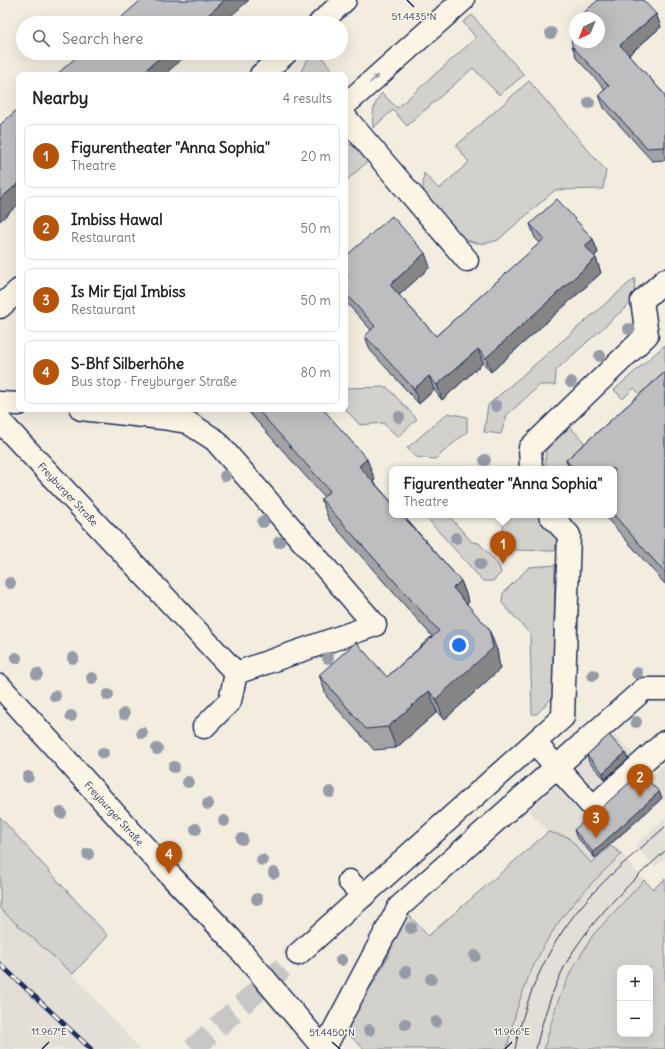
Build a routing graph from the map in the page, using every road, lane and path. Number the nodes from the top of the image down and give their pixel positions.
1 (345, 0) edge
2 (463, 0) edge
3 (328, 16) edge
4 (278, 60) edge
5 (264, 72) edge
6 (348, 102) edge
7 (348, 121) edge
8 (467, 260) dead end
9 (665, 280) edge
10 (16, 293) edge
11 (0, 307) edge
12 (0, 403) edge
13 (16, 404) edge
14 (107, 412) edge
15 (0, 420) edge
16 (531, 466) edge
17 (553, 518) edge
18 (236, 672) junction
19 (0, 686) edge
20 (665, 689) edge
21 (204, 727) dead end
22 (665, 742) edge
23 (535, 743) junction
24 (557, 767) junction
25 (298, 954) tunnel mouth
26 (324, 1049) edge

1 - 3 street
6 -> 2 street
4 - 5 street
7 - 8 street
9 - 16 street
10 - 11 street
12 - 13 street
14 - 18 street
15 - 18 street, Freyburger Straße
17 - 23 street
18 - 21 street
19 - 26 street, Freyburger Straße
20 - 24 street
22 - 24 street
23 - 24 street
23 - 25 street
24 - 26 street

